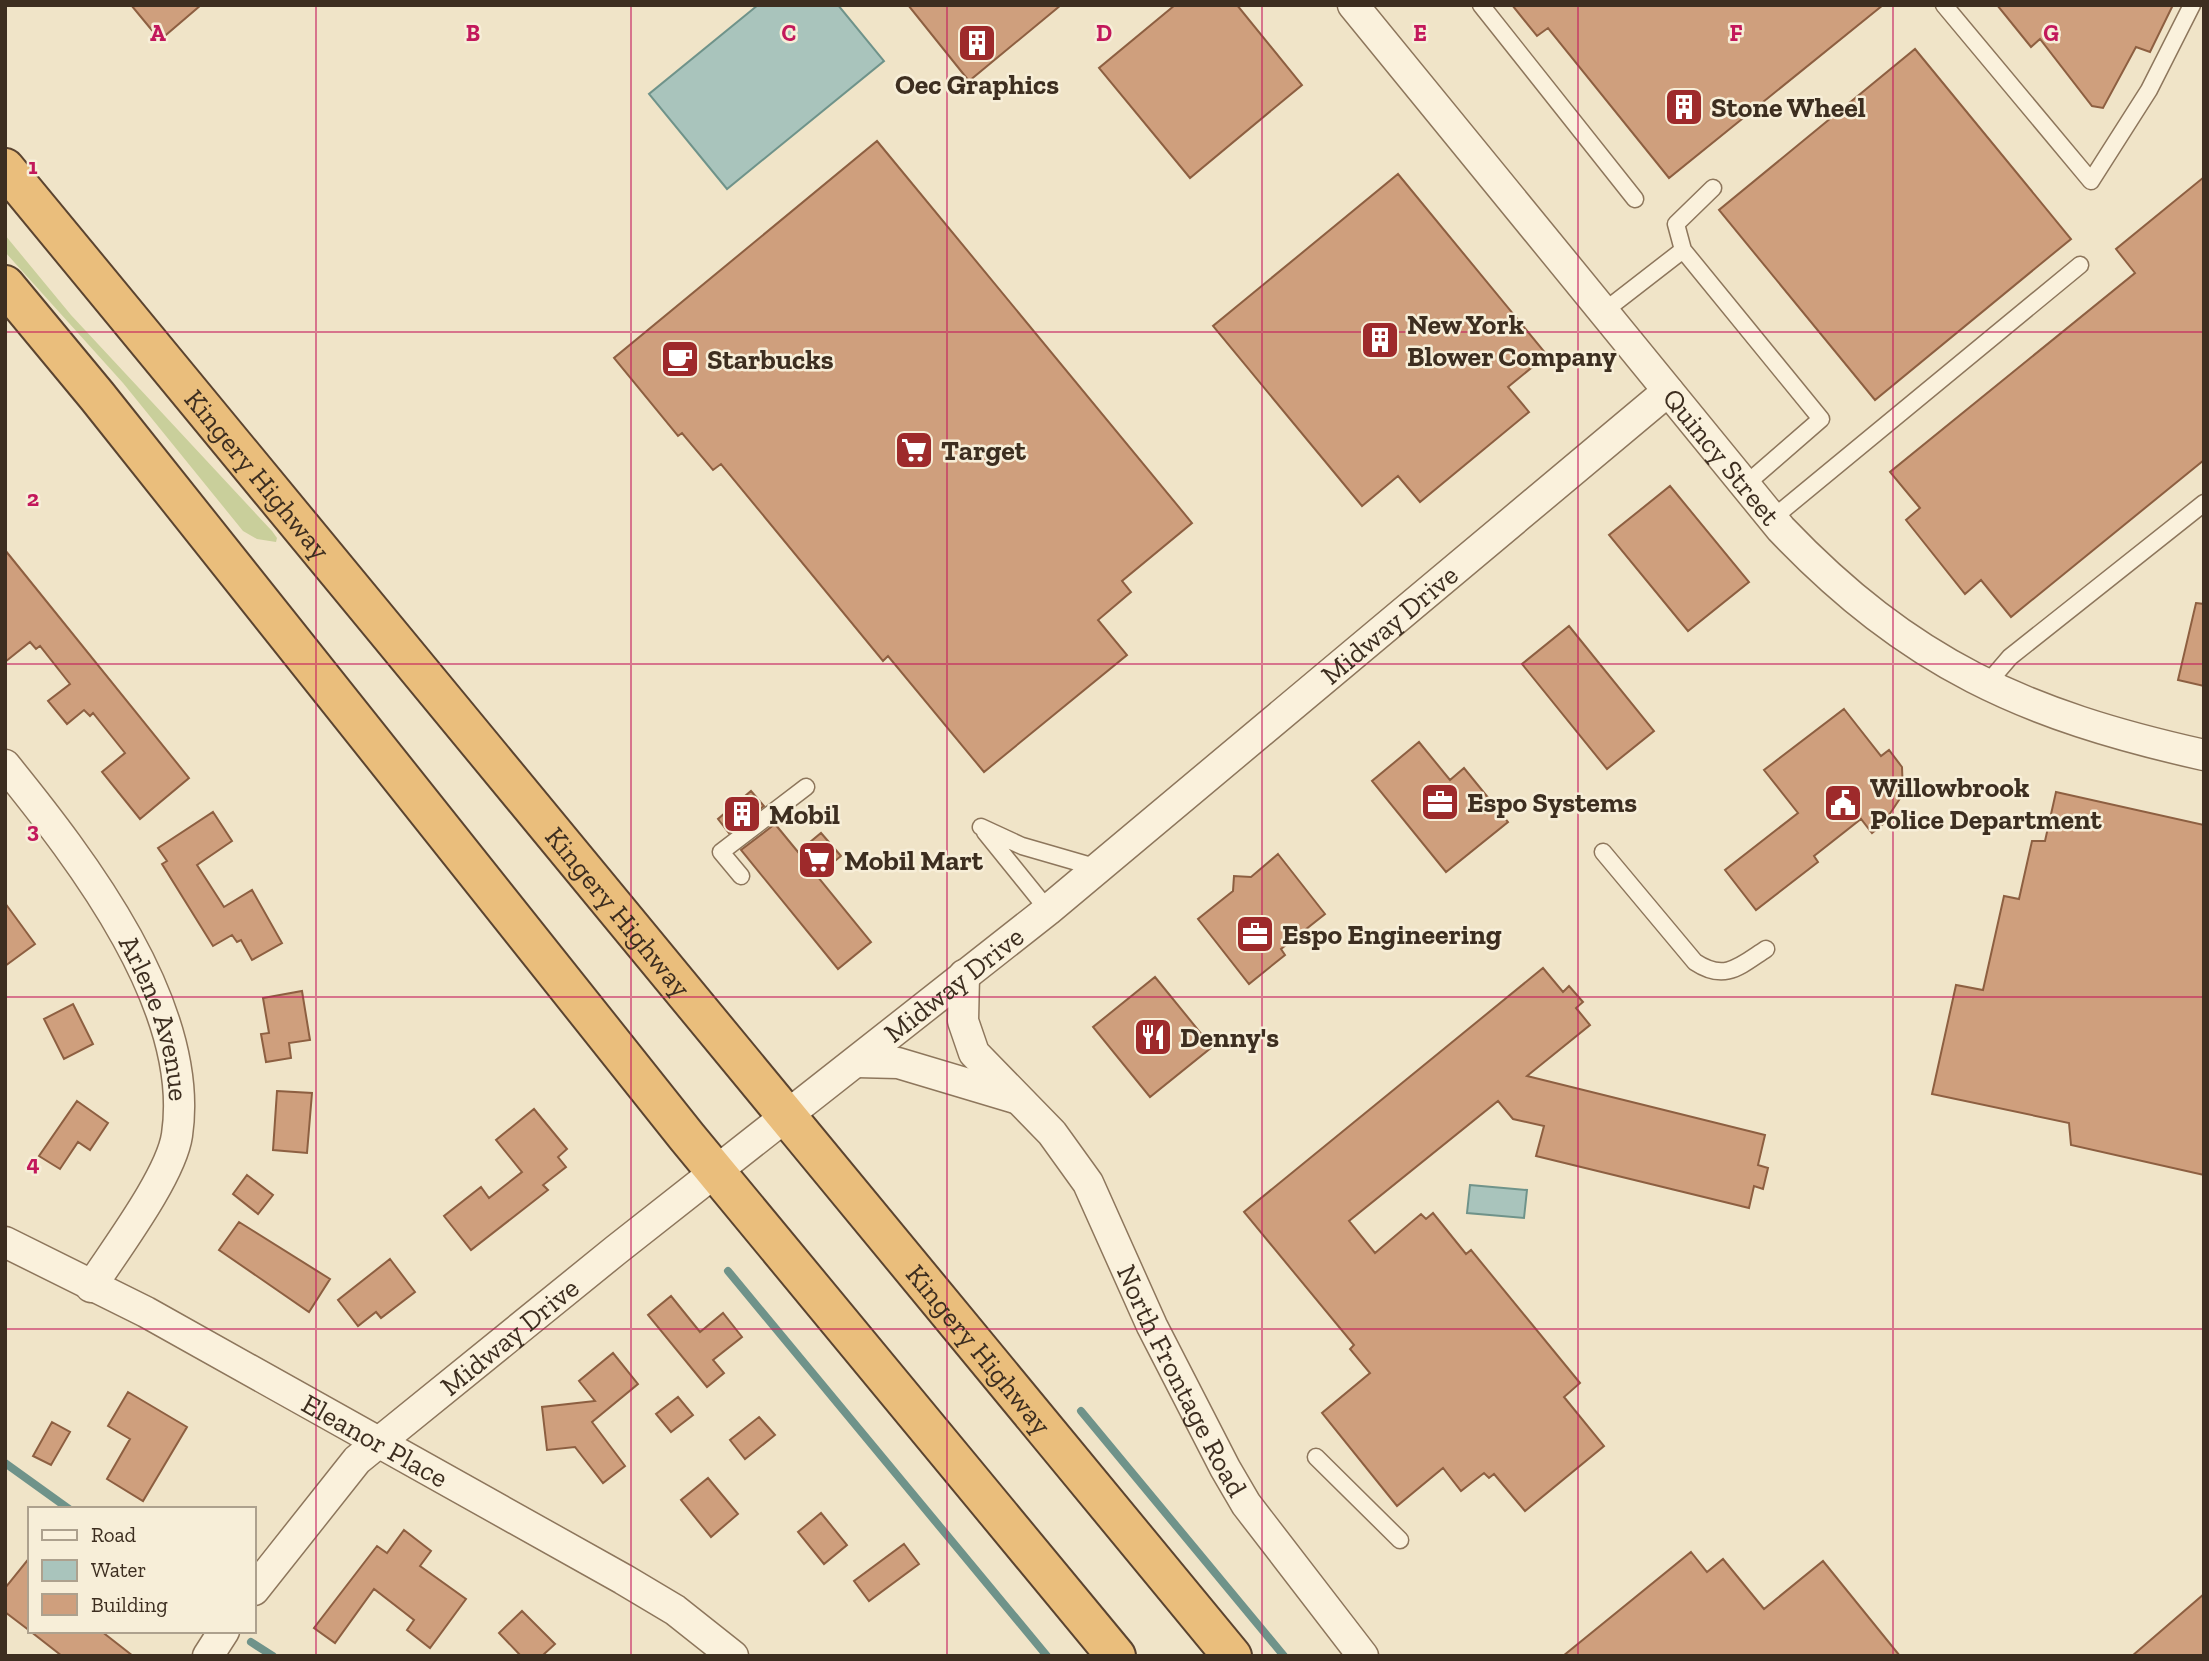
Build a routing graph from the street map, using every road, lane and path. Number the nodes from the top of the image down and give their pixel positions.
1 (1353, 5) edge
2 (1481, 5) edge
3 (1944, 5) edge
4 (2192, 5) edge
5 (5, 168) edge
6 (1713, 188) dead end
7 (1635, 199) dead end
8 (1683, 250) junction
9 (2080, 265) dead end
10 (5, 285) edge
11 (1603, 312) junction
12 (1668, 391) junction
13 (1745, 485) junction
14 (2204, 503) edge
15 (1773, 519) junction
16 (1986, 685) junction
17 (2204, 755) edge
18 (5, 765) edge
19 (806, 787) dead end
20 (1603, 852) dead end
21 (1098, 869) junction
22 (741, 876) dead end
23 (1048, 910) junction
24 (1766, 949) dead end
25 (964, 975) junction
26 (857, 1062) junction
27 (1015, 1098) junction
28 (787, 1118) junction
29 (717, 1171) junction
30 (5, 1242) edge
31 (91, 1287) junction
32 (378, 1443) junction
33 (1316, 1457) dead end
34 (1400, 1540) dead end
35 (256, 1587) edge
36 (223, 1633) edge
37 (208, 1656) edge
38 (733, 1656) edge
39 (1116, 1656) edge
40 (1231, 1656) edge
41 (1363, 1656) edge

1 - 11 street, Quincy Street
2 - 7 lane
3 - 4 lane
5 - 28 highway, Kingery Highway
6 - 8 lane
8 - 11 lane
8 - 13 lane
9 - 15 lane
10 - 29 highway
11 - 12 street, Quincy Street
12 - 13 street, Quincy Street
12 - 21 street, Midway Drive
13 - 15 street, Quincy Street
14 - 16 lane
15 - 16 street, Quincy Street
16 - 17 street, Quincy Street
18 - 31 street, Arlene Avenue
19 - 22 lane
20 - 24 lane
21 - 23 street, Midway Drive
21 - 23 lane
23 - 25 street, Midway Drive
25 - 26 street, Midway Drive
25 - 27 street, North Frontage Road
26 - 27 street
26 - 28 street, Midway Drive
27 - 41 street, North Frontage Road
28 - 29 street, Midway Drive
28 - 40 highway, Kingery Highway
29 - 32 street, Midway Drive
29 - 39 highway
30 - 31 street, Eleanor Place
31 - 32 street, Eleanor Place
32 - 35 street, Midway Drive
32 - 38 street, Eleanor Place
33 - 34 lane
36 - 37 street

